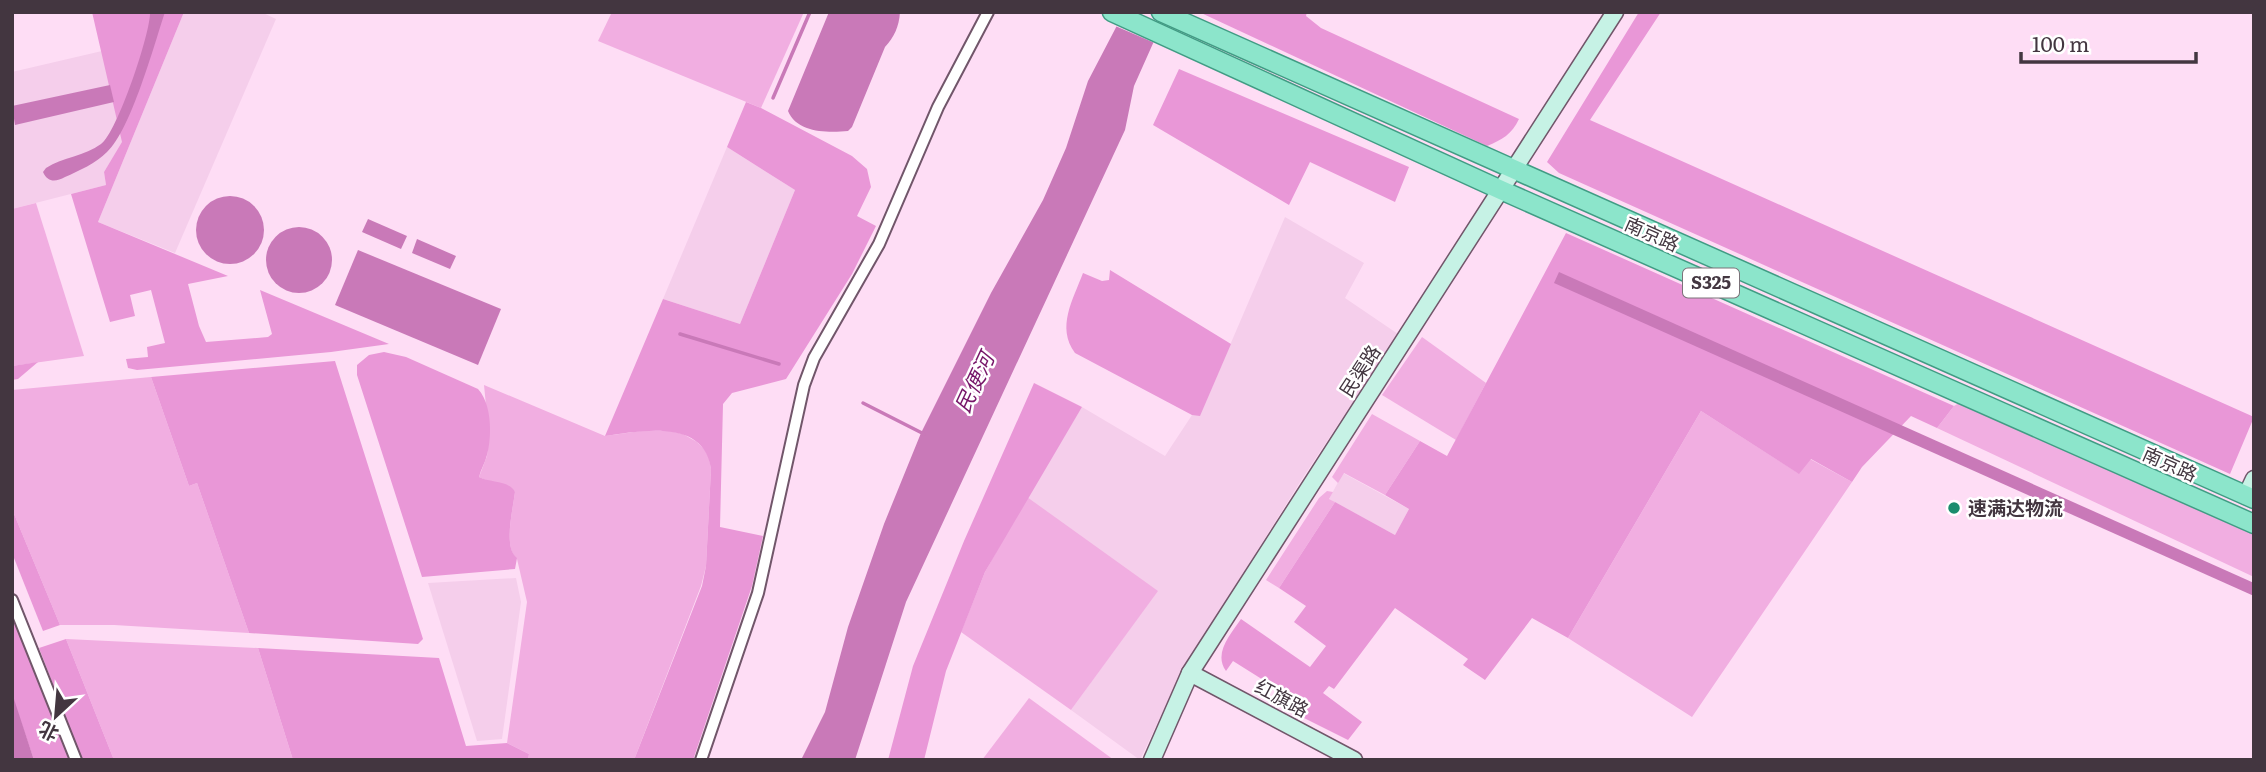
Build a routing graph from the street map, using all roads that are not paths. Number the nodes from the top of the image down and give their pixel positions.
1 (988, 12) edge
2 (1112, 12) edge
3 (1161, 12) edge
4 (1615, 12) edge
5 (1514, 170) junction
6 (1501, 190) junction
7 (2251, 491) edge
8 (2254, 524) edge
9 (12, 600) edge
10 (1191, 673) junction
11 (76, 760) edge
12 (701, 760) edge
13 (1152, 760) edge
14 (1354, 760) edge

1 - 12 street
2 - 6 main road, 南京路 / S325
3 - 5 main road, 南京路 / S325
4 - 5 street, 民渠路
5 - 6 street, 民渠路
5 - 7 main road, 南京路 / S325
6 - 8 main road, 南京路 / S325
6 - 10 street, 民渠路
9 - 11 street
10 - 13 street, 民渠路
10 - 14 street, 红旗路

